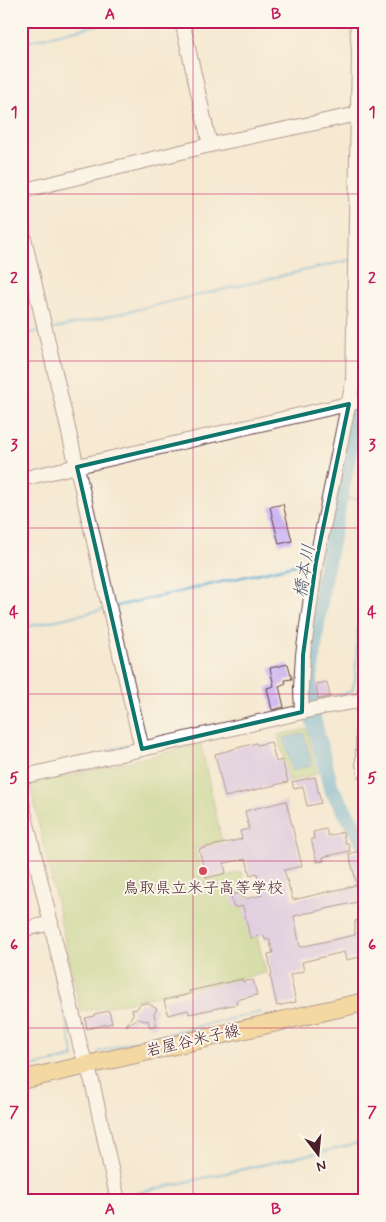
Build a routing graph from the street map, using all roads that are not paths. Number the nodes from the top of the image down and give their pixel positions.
1 (182, 21) edge
2 (357, 21) edge
3 (361, 114) edge
4 (210, 145) junction
5 (21, 191) edge
6 (21, 225) edge
7 (365, 400) edge
8 (349, 404) junction
9 (77, 466) junction
10 (21, 479) edge
11 (364, 694) edge
12 (309, 710) junction
13 (142, 749) junction
14 (365, 774) edge
15 (21, 777) edge
16 (21, 799) edge
17 (51, 923) junction
18 (21, 930) edge
19 (365, 1002) edge
20 (86, 1066) junction
21 (21, 1080) edge
22 (118, 1201) edge

1 - 4 street
2 - 3 street
3 - 4 street
3 - 8 street
4 - 5 street
6 - 9 street
7 - 8 street
8 - 9 street
8 - 12 street
9 - 10 street
9 - 13 street
11 - 12 street
11 - 14 street
12 - 13 street
13 - 15 street
16 - 17 street
17 - 18 street
17 - 20 street
19 - 20 main road, 岩屋谷米子線
20 - 21 main road, 岩屋谷米子線
20 - 22 street

